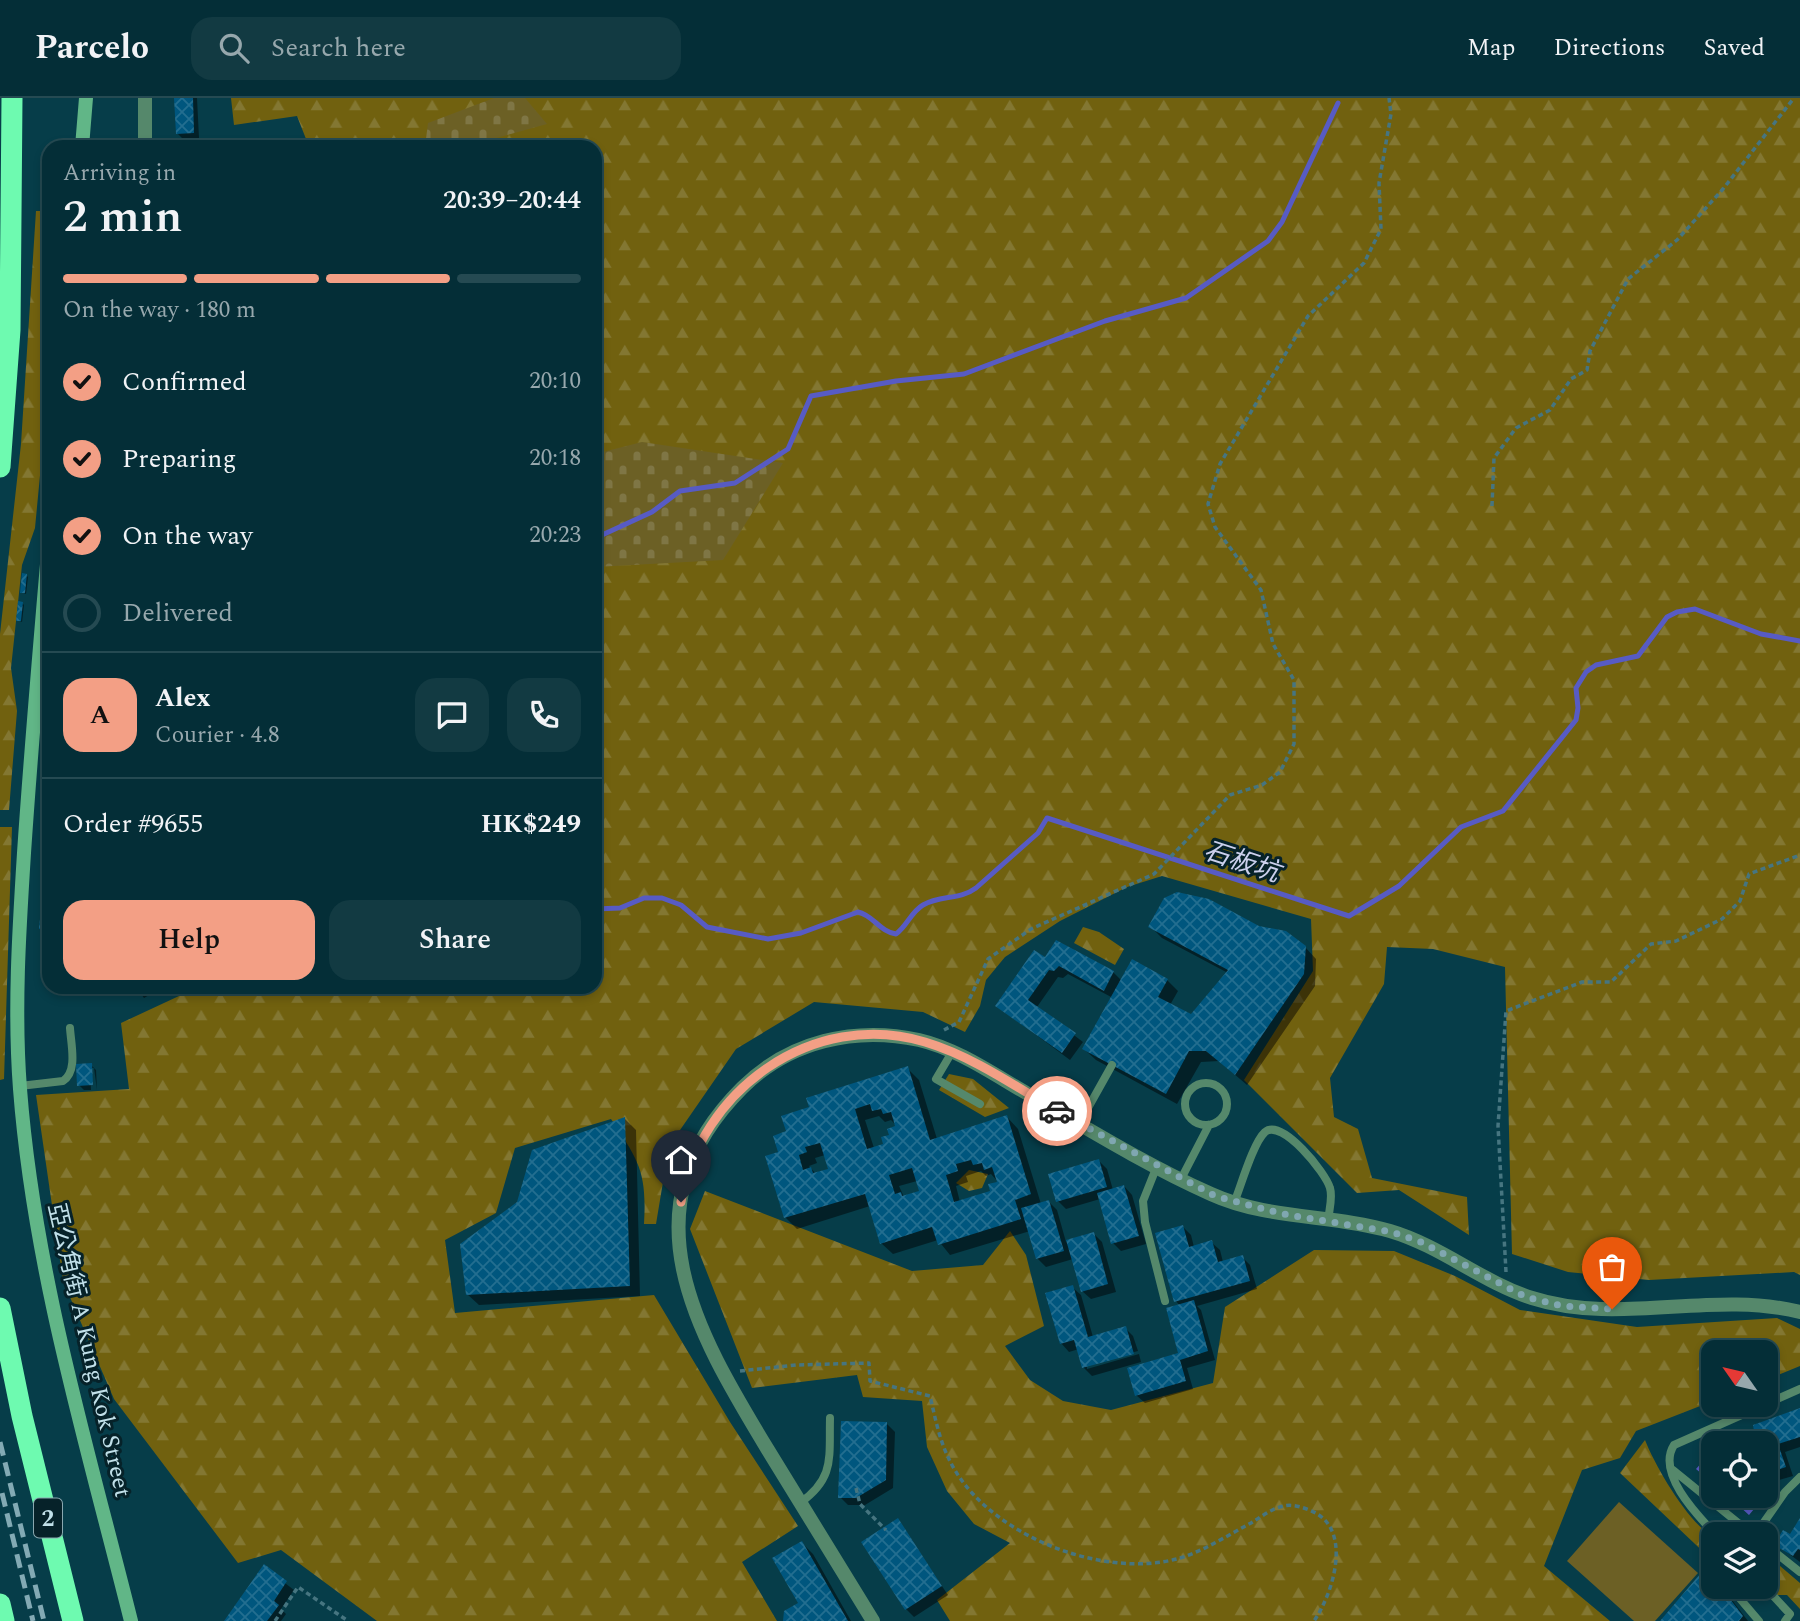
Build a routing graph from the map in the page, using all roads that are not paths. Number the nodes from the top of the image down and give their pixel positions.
1 (12, 98) edge
2 (86, 98) edge
3 (145, 98) edge
4 (83, 140) edge
5 (145, 140) edge
6 (0, 467) edge
7 (42, 632) edge
8 (70, 1028) dead end
9 (952, 1052) junction
10 (1112, 1065) dead end
11 (20, 1086) junction
12 (980, 1104) dead end
13 (1079, 1124) junction
14 (1209, 1125) junction
15 (1157, 1166) junction
16 (1181, 1179) junction
17 (1234, 1203) junction
18 (1328, 1221) junction
19 (1165, 1301) dead end
20 (0, 1308) edge
21 (1800, 1312) edge
22 (1800, 1390) edge
23 (1778, 1399) edge
24 (830, 1418) dead end
25 (1735, 1418) edge
26 (1668, 1466) junction
27 (1800, 1477) edge
28 (800, 1503) junction
29 (1704, 1522) edge
30 (1738, 1522) edge
31 (1763, 1522) edge
32 (1778, 1555) edge
33 (1800, 1572) edge
34 (1740, 1599) edge
35 (1776, 1599) edge
36 (0, 1604) edge
37 (4, 1621) edge
38 (73, 1621) edge
39 (131, 1621) edge
40 (873, 1621) edge
41 (1759, 1621) edge
42 (1785, 1621) edge

1 - 6 highway
2 - 4 main road
3 - 5 street
7 - 11 main road, 亞公角街 A Kung Kok Street
8 - 11 lane
9 - 12 lane
9 - 13 street
9 - 28 street
10 - 13 lane
11 - 39 main road, 亞公角街 A Kung Kok Street
13 - 15 street
14 - 14 lane
14 - 16 lane
15 - 16 street
15 - 19 lane
16 - 17 street
17 - 18 street
17 - 18 lane
18 - 21 street
20 - 38 highway, 2
22 - 23 lane
24 - 28 lane
25 - 26 lane
26 - 29 lane
26 - 30 lane
27 - 31 lane
28 - 40 street
32 - 33 lane
34 - 41 lane
35 - 42 lane
36 - 37 highway

